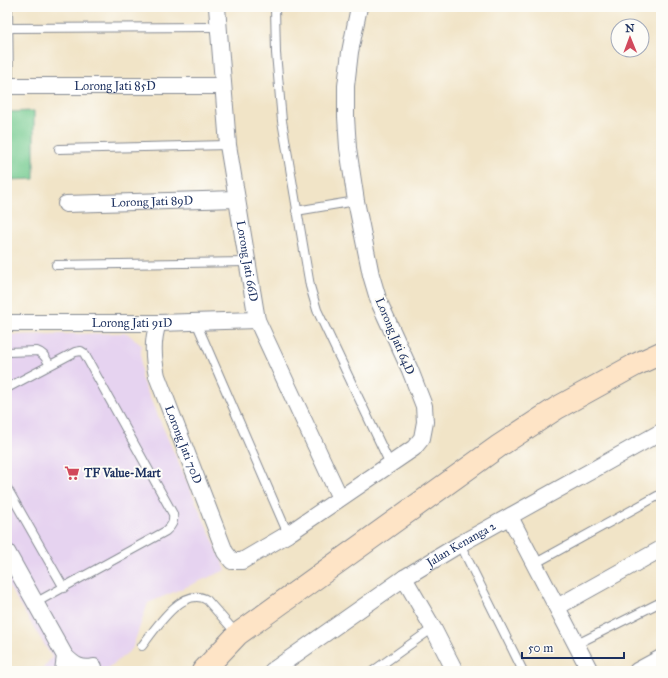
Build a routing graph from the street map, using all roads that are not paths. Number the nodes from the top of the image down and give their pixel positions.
1 (8, 7) edge
2 (217, 7) edge
3 (275, 7) edge
4 (356, 8) edge
5 (218, 27) junction
6 (7, 28) edge
7 (8, 86) edge
8 (222, 86) junction
9 (228, 145) junction
10 (59, 149) dead end
11 (237, 199) junction
12 (356, 200) junction
13 (66, 204) dead end
14 (296, 211) junction
15 (246, 262) junction
16 (56, 264) dead end
17 (257, 320) junction
18 (7, 322) edge
19 (196, 322) junction
20 (158, 323) junction
21 (7, 352) edge
22 (661, 353) edge
23 (50, 365) junction
24 (7, 388) edge
25 (661, 432) edge
26 (390, 464) junction
27 (7, 488) edge
28 (661, 494) edge
29 (340, 498) junction
30 (510, 517) junction
31 (288, 534) junction
32 (460, 544) junction
33 (661, 549) edge
34 (7, 552) edge
35 (232, 561) joint
36 (534, 564) junction
37 (404, 578) junction
38 (64, 588) junction
39 (661, 602) edge
40 (36, 603) junction
41 (558, 607) junction
42 (433, 628) junction
43 (238, 634) junction
44 (577, 644) junction
45 (142, 646) dead end
46 (661, 658) edge
47 (64, 664) edge
48 (94, 667) dead end
49 (585, 669) edge
50 (203, 671) edge
51 (272, 671) edge
52 (373, 671) edge
53 (455, 671) edge
54 (523, 671) edge
55 (637, 671) edge

1 - 6 lane
2 - 5 street, Lorong Jati 66D
3 - 14 lane
4 - 12 street, Lorong Jati 64D
5 - 6 lane
5 - 8 street, Lorong Jati 66D
6 - 7 lane
7 - 8 street, Lorong Jati 85D
8 - 9 street, Lorong Jati 66D
9 - 10 lane
9 - 11 street, Lorong Jati 66D
11 - 13 street, Lorong Jati 89D
11 - 15 street, Lorong Jati 66D
12 - 14 lane
12 - 26 street, Lorong Jati 64D
14 - 26 lane
15 - 16 lane
15 - 17 street, Lorong Jati 66D
17 - 19 street, Lorong Jati 91D
17 - 29 street, Lorong Jati 66D
18 - 20 street, Lorong Jati 91D
19 - 20 street, Lorong Jati 91D
19 - 31 lane
20 - 35 street, Lorong Jati 70D
21 - 23 lane
22 - 43 main road
23 - 24 lane
23 - 38 lane
25 - 30 street, Jalan Kenanga 2
26 - 29 street, Lorong Jati 64D
27 - 38 lane
28 - 36 lane
29 - 31 street, Lorong Jati 64D
30 - 32 street, Jalan Kenanga 2
30 - 36 street
31 - 35 street, Lorong Jati 64D
32 - 37 street, Jalan Kenanga 2
32 - 54 lane
33 - 41 street
34 - 40 street
36 - 41 street
37 - 42 street
37 - 51 street, Jalan Kenanga 2
38 - 40 lane
39 - 44 lane
40 - 47 street
41 - 44 street
42 - 52 lane
42 - 53 street
43 - 45 lane
43 - 50 main road
44 - 49 street
46 - 55 street
47 - 48 street

